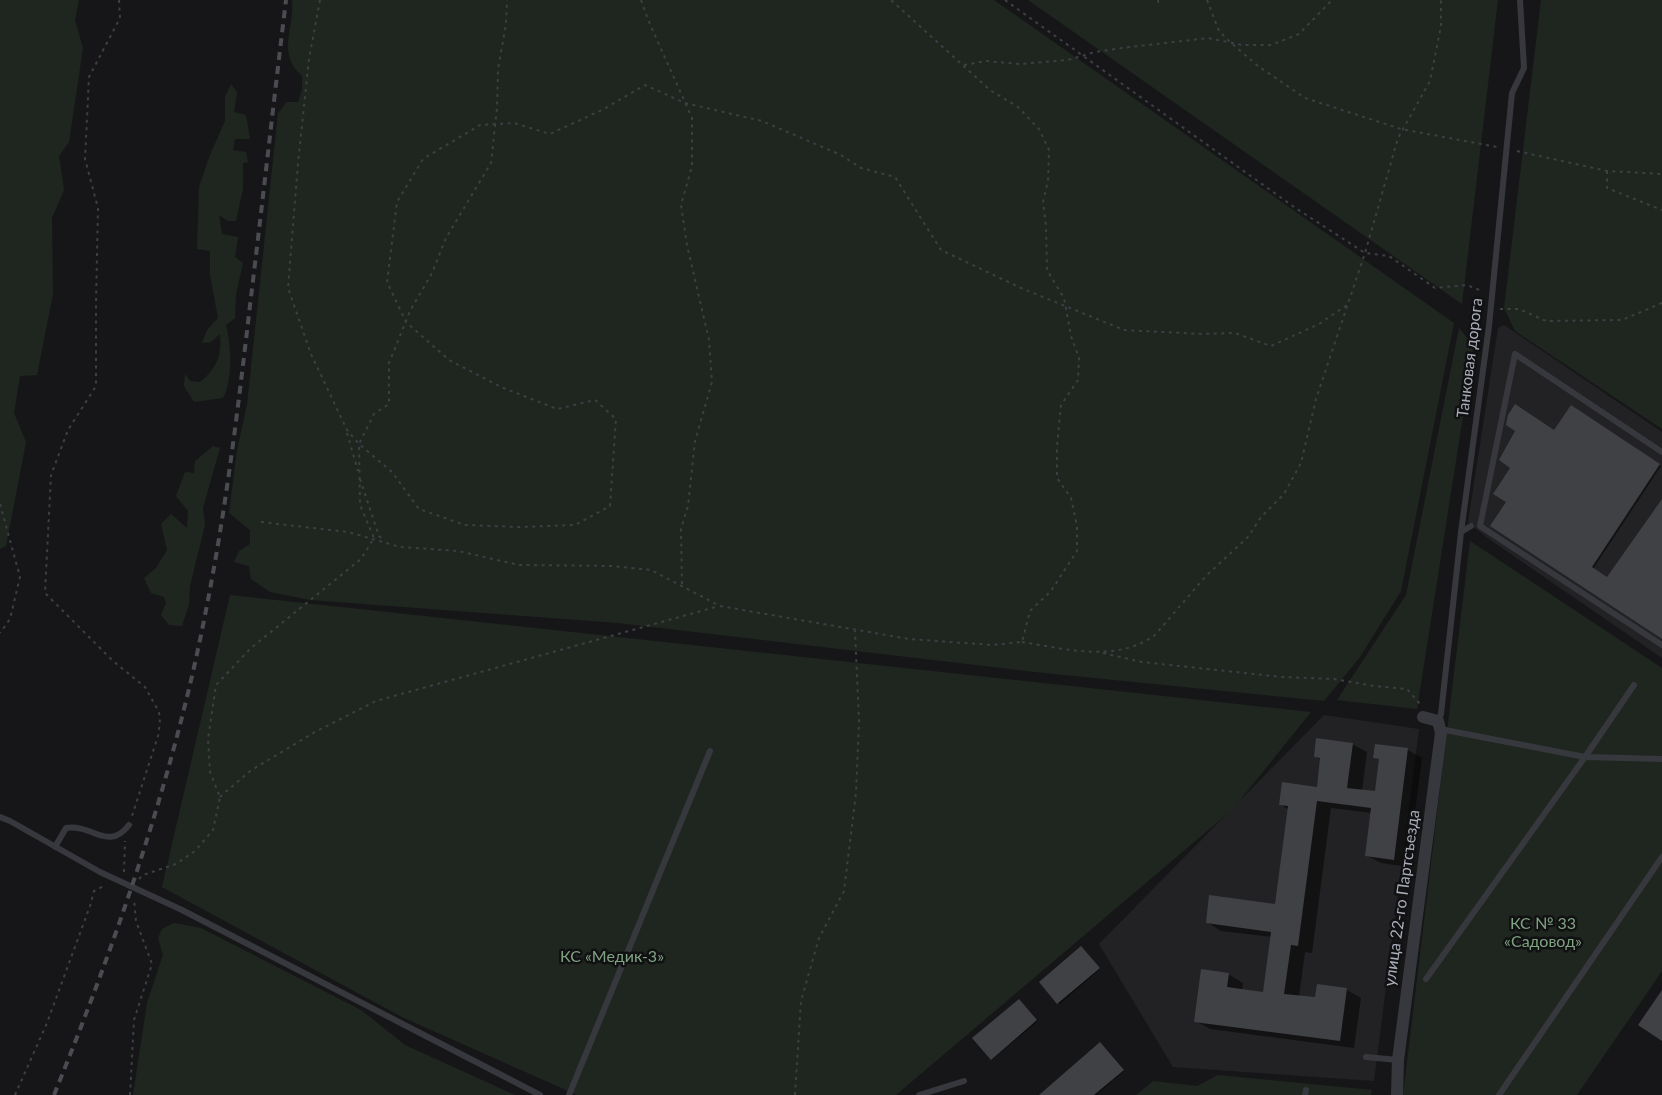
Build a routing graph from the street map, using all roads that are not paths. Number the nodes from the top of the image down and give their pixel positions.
1 (1520, 0) edge
2 (1662, 452) edge
3 (1471, 526) dead end
4 (1461, 531) junction
5 (1662, 645) edge
6 (1634, 685) dead end
7 (1423, 717) dead end
8 (1439, 722) junction
9 (710, 752) dead end
10 (1585, 756) junction
11 (1662, 759) edge
12 (0, 818) edge
13 (129, 825) road end
14 (56, 848) junction
15 (1662, 857) edge
16 (1426, 979) dead end
17 (1366, 1057) dead end
18 (1398, 1060) junction
19 (964, 1081) dead end
20 (540, 1095) edge
21 (568, 1095) edge
22 (919, 1095) edge
23 (1397, 1095) edge
24 (1499, 1095) edge

1 - 4 lane, Танковая дорога
2 - 5 lane
3 - 4 lane
4 - 8 lane, Танковая дорога
6 - 10 lane
7 - 8 street
8 - 10 lane
8 - 18 street, улица 22-го Партсъезда
9 - 21 lane
10 - 11 lane
10 - 16 lane
12 - 14 lane
13 - 14 lane
14 - 20 lane
15 - 24 lane
17 - 18 lane
18 - 23 street, улица 22-го Партсъезда
19 - 22 lane

